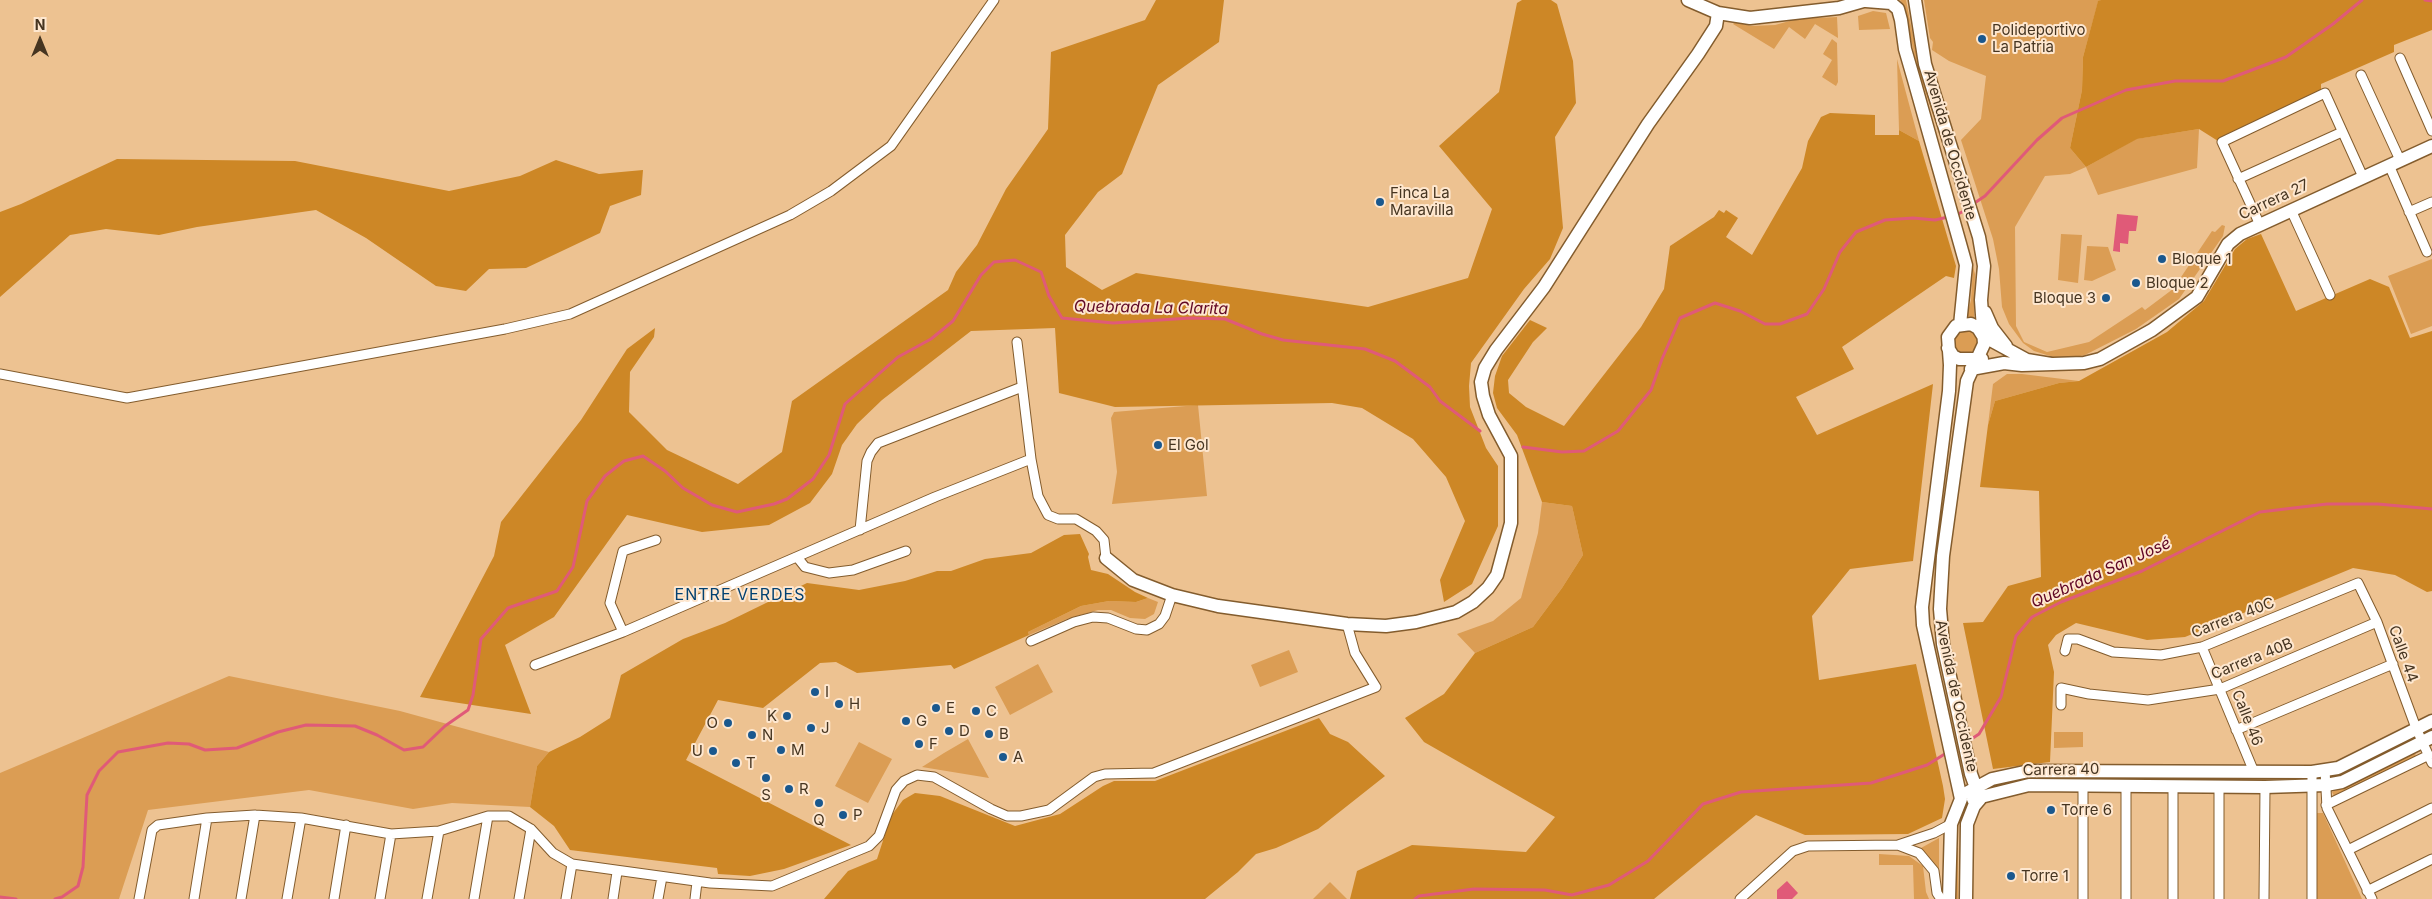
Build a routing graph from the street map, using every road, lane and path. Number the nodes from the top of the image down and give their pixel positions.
1 (994, 0) edge
2 (1688, 0) edge
3 (1867, 0) edge
4 (1915, 0) edge
5 (1718, 13) junction
6 (2400, 58) dead end
7 (2361, 75) dead end
8 (2432, 131) edge
9 (2342, 132) junction
10 (2432, 146) edge
11 (2394, 163) junction
12 (2363, 177) junction
13 (2238, 179) junction
14 (2432, 202) edge
15 (2291, 210) junction
16 (2409, 212) junction
17 (2260, 225) junction
18 (2427, 252) dead end
19 (2330, 295) dead end
20 (1981, 300) junction
21 (1960, 324) junction
22 (1983, 336) junction
23 (1017, 342) dead end
24 (1948, 348) junction
25 (2011, 352) junction
26 (1974, 364) junction
27 (2051, 364) junction
28 (0, 374) edge
29 (1022, 387) junction
30 (1031, 459) junction
31 (860, 530) junction
32 (656, 540) dead end
33 (906, 551) dead end
34 (797, 557) junction
35 (1106, 558) joint
36 (2358, 582) joint
37 (1172, 595) junction
38 (2377, 622) junction
39 (1347, 624) junction
40 (623, 632) junction
41 (1031, 641) dead end
42 (2202, 647) junction
43 (2065, 651) dead end
44 (2393, 664) junction
45 (535, 665) dead end
46 (2220, 689) junction
47 (2061, 705) dead end
48 (2432, 721) edge
49 (2416, 728) junction
50 (2236, 730) junction
51 (2427, 739) edge
52 (2430, 759) edge
53 (2318, 771) junction
54 (2254, 772) junction
55 (2083, 785) junction
56 (2126, 785) junction
57 (2320, 785) junction
58 (2173, 786) junction
59 (2219, 786) junction
60 (2265, 787) junction
61 (1977, 793) junction
62 (1961, 798) junction
63 (2326, 805) junction
64 (2432, 808) edge
65 (255, 815) junction
66 (488, 816) junction
67 (207, 818) junction
68 (301, 818) junction
69 (1950, 824) junction
70 (346, 825) junction
71 (531, 829) junction
72 (439, 830) junction
73 (391, 834) junction
74 (1898, 845) junction
75 (2348, 850) junction
76 (2432, 859) edge
77 (572, 864) junction
78 (617, 872) junction
79 (662, 877) junction
80 (697, 882) junction
81 (2370, 895) edge
82 (138, 899) edge
83 (194, 899) edge
84 (241, 899) edge
85 (287, 899) edge
86 (334, 899) edge
87 (380, 899) edge
88 (428, 899) edge
89 (474, 899) edge
90 (519, 899) edge
91 (566, 899) edge
92 (613, 899) edge
93 (658, 899) edge
94 (694, 899) edge
95 (1740, 899) edge
96 (1941, 899) edge
97 (1949, 899) edge
98 (1966, 899) edge
99 (2083, 899) edge
100 (2126, 899) edge
101 (2172, 899) edge
102 (2219, 899) edge
103 (2264, 899) edge
104 (2312, 899) edge

1 - 28 street
2 - 5 street
3 - 5 street
3 - 21 street, Avenida de Occidente
4 - 20 street, Avenida de Occidente
5 - 39 street
6 - 8 street
7 - 11 street
9 - 12 street
9 - 13 street
9 - 13 street
10 - 11 street, Carrera 27
11 - 12 street, Carrera 27
11 - 16 street
12 - 15 street, Carrera 27
13 - 17 street
14 - 16 street
15 - 17 street, Carrera 27
15 - 19 street
16 - 18 street
17 - 27 street, Carrera 27
20 - 22 street, Avenida de Occidente
20 - 25 street
21 - 22 street
21 - 24 street
22 - 25 street, Carrera 27
22 - 26 street
23 - 29 street
24 - 26 street
24 - 62 street, Avenida de Occidente
25 - 27 street, Carrera 27
26 - 27 street, Carrera 27
26 - 61 street, Avenida de Occidente
29 - 30 street
29 - 31 street
30 - 31 street
30 - 35 street
31 - 34 street
32 - 40 street
33 - 34 street
34 - 40 street
35 - 37 street
36 - 38 street, Calle 44
36 - 42 street, Carrera 40C
37 - 39 street
37 - 41 street
38 - 44 street, Calle 44
38 - 46 street, Carrera 40B
39 - 80 street
40 - 45 street
42 - 43 street, Carrera 40C
42 - 46 street, Calle 46
44 - 49 street, Calle 44
44 - 50 street
46 - 47 street, Carrera 40B
46 - 50 street, Calle 46
48 - 49 street, Carrera 40
49 - 51 street, Calle 44
49 - 53 street, Carrera 40
50 - 54 street, Calle 46
51 - 52 street, Calle 44
51 - 57 street, Carrera 40
52 - 63 street
53 - 54 street, Carrera 40
53 - 57 street
54 - 61 street, Carrera 40
55 - 56 street, Carrera 40
55 - 61 street, Carrera 40
55 - 99 street
56 - 58 street, Carrera 40
56 - 100 street
57 - 60 street, Carrera 40
57 - 63 street
57 - 104 street
58 - 59 street, Carrera 40
58 - 101 street
59 - 60 street, Carrera 40
59 - 102 street
60 - 103 street
61 - 62 street, Carrera 40
61 - 98 street
62 - 69 street
63 - 75 street
64 - 75 street
65 - 67 street
65 - 68 street
65 - 84 street
66 - 71 street
66 - 72 street
66 - 89 street
67 - 82 street
67 - 83 street
68 - 70 street
68 - 85 street
69 - 74 street
69 - 97 street
70 - 73 street
70 - 86 street
71 - 77 street
71 - 90 street
72 - 73 street
72 - 88 street
73 - 87 street
74 - 95 street
74 - 96 street
75 - 81 street
76 - 81 street
77 - 78 street
77 - 91 street
78 - 79 street
78 - 92 street
79 - 80 street
79 - 93 street
80 - 94 street

